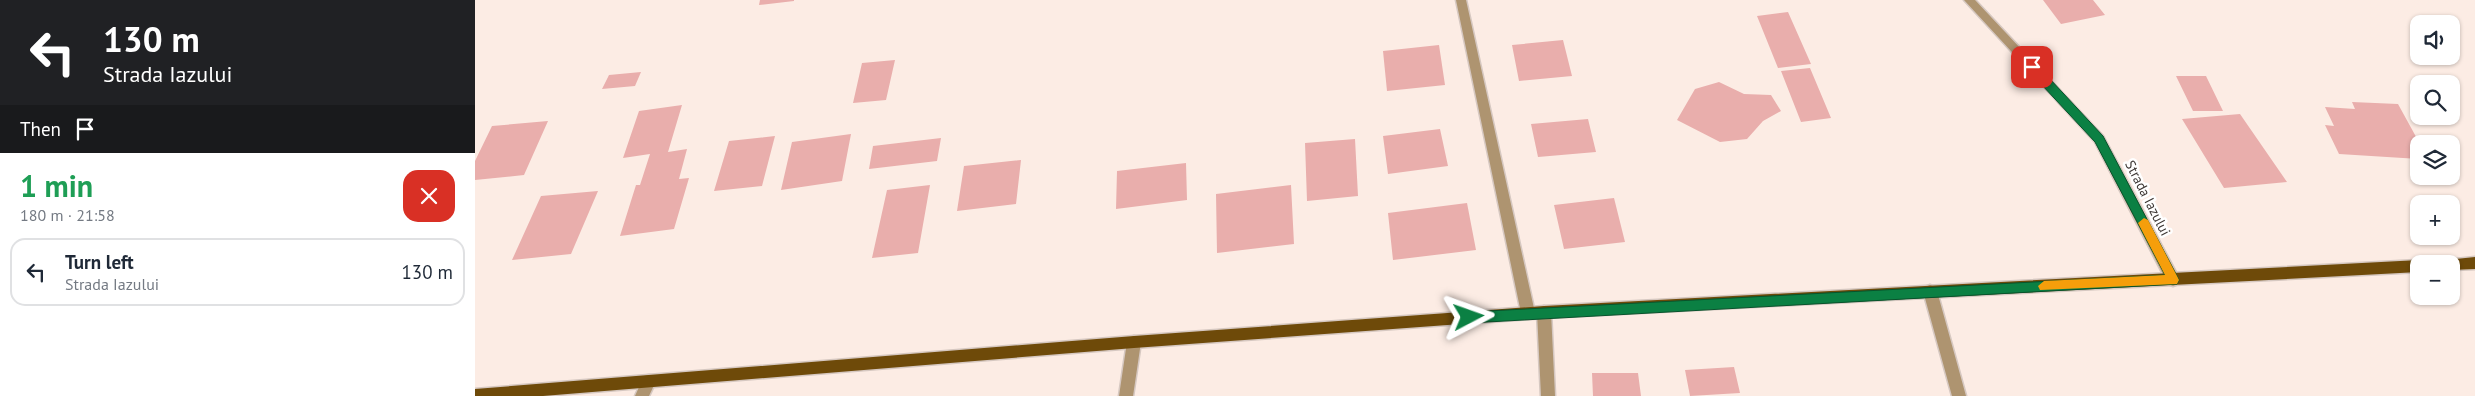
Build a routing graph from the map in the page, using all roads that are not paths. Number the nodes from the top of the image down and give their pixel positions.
1 (1461, 0) edge
2 (1969, 0) edge
3 (2475, 263) edge
4 (2460, 264) edge
5 (2410, 267) edge
6 (2173, 280) junction
7 (1929, 292) junction
8 (1544, 312) junction
9 (1528, 313) junction
10 (1134, 342) junction
11 (649, 381) junction
12 (475, 395) edge
13 (642, 396) edge
14 (1126, 396) edge
15 (1549, 396) edge
16 (1959, 396) edge

1 - 9 street
2 - 6 street, Strada Iazului
3 - 4 main road
5 - 6 main road
6 - 7 main road
7 - 8 main road
7 - 16 street
8 - 9 main road
8 - 15 street
9 - 10 main road
10 - 11 main road
10 - 14 street
11 - 12 main road
11 - 13 street

